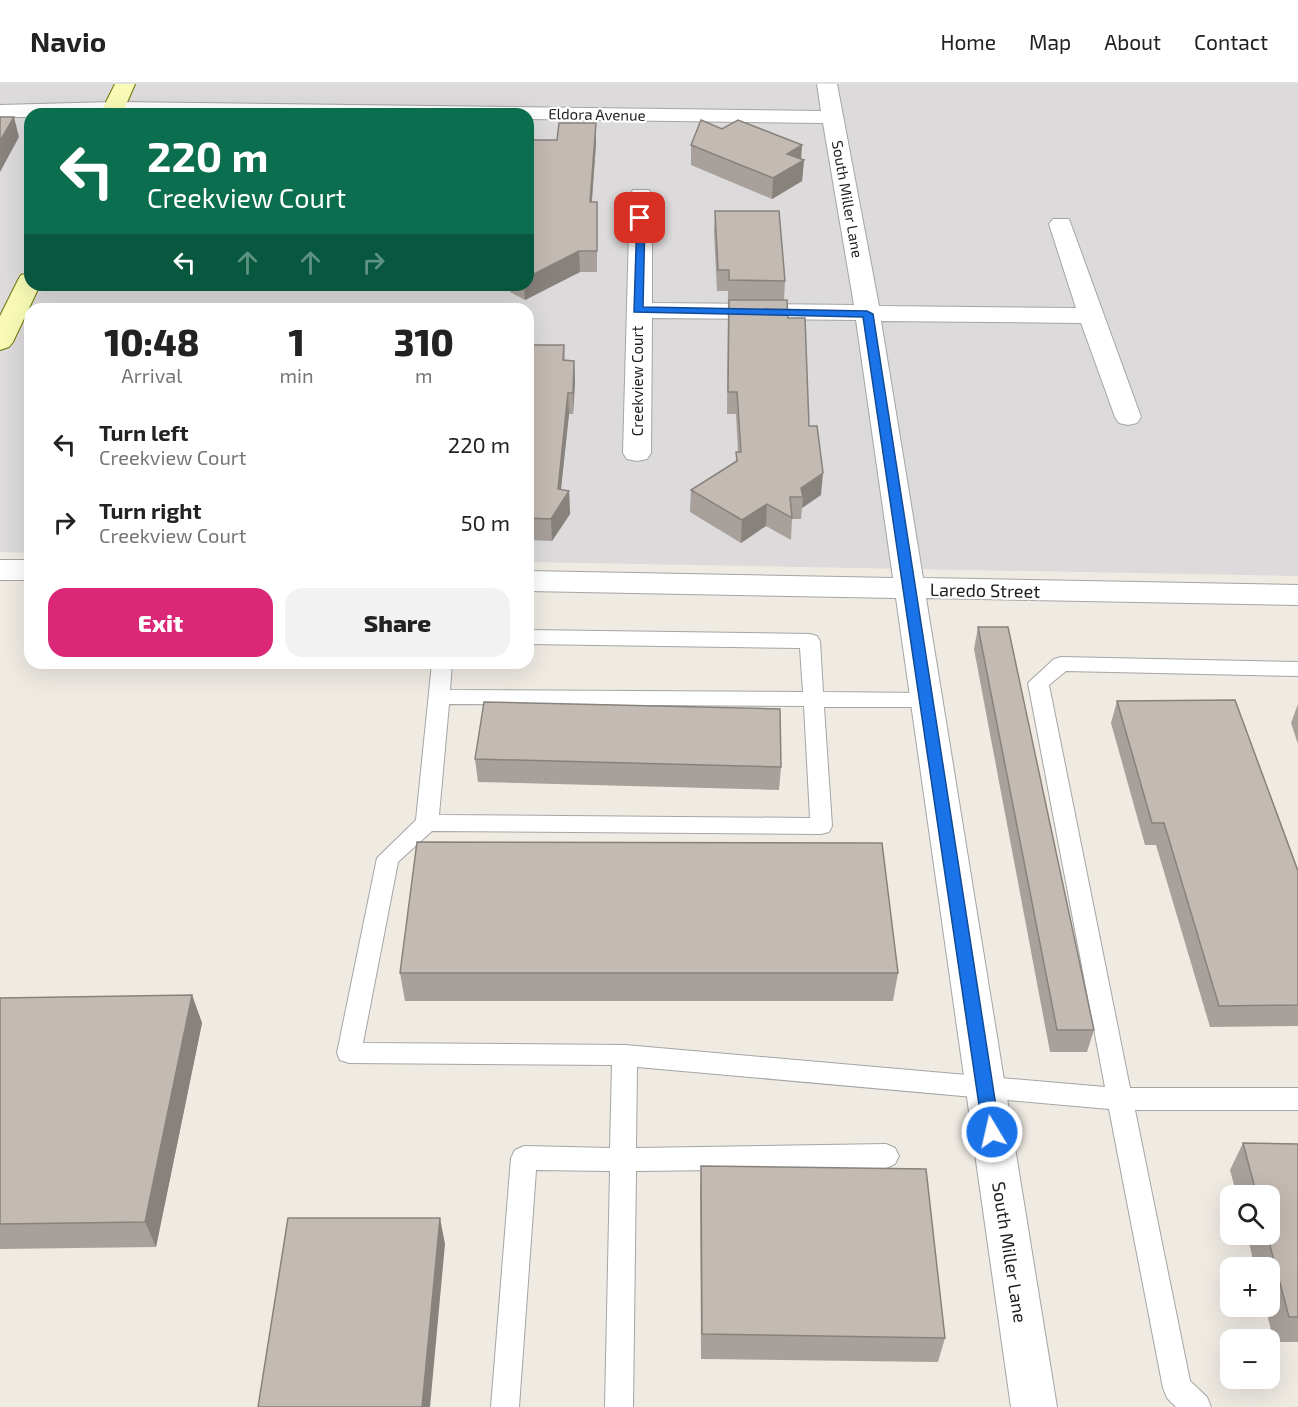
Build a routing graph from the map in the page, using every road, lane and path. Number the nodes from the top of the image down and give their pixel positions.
1 (125, 84) edge
2 (827, 84) edge
3 (113, 108) edge
4 (0, 111) edge
5 (24, 111) edge
6 (534, 115) edge
7 (834, 117) junction
8 (641, 195) dead end
9 (1061, 224) dead end
10 (25, 291) edge
11 (638, 310) junction
12 (867, 314) junction
13 (1091, 316) junction
14 (0, 342) edge
15 (1128, 417) dead end
16 (637, 453) dead end
17 (0, 570) edge
18 (24, 570) edge
19 (534, 581) edge
20 (908, 589) junction
21 (1298, 595) edge
22 (534, 637) edge
23 (442, 669) edge
24 (1298, 669) edge
25 (440, 697) junction
26 (813, 699) junction
27 (926, 700) junction
28 (427, 824) junction
29 (625, 1055) junction
30 (984, 1086) junction
31 (1120, 1099) junction
32 (1298, 1099) edge
33 (886, 1156) dead end
34 (624, 1160) junction
35 (506, 1407) edge
36 (619, 1407) edge
37 (1034, 1407) edge
38 (1197, 1407) edge

1 - 3 main road
2 - 7 street, South Miller Lane
4 - 5 street, Eldora Avenue
6 - 7 street, Eldora Avenue
7 - 12 street, South Miller Lane
8 - 11 street, Creekview Court
9 - 13 street
10 - 14 main road
11 - 12 street, Creekview Court
11 - 16 street, Creekview Court
12 - 13 street
12 - 20 street, South Miller Lane
13 - 15 street
17 - 18 street
19 - 20 street, Laredo Street
20 - 21 street, Laredo Street
20 - 27 street, South Miller Lane
22 - 26 lane
23 - 25 lane
24 - 31 lane
25 - 26 lane
25 - 28 lane
26 - 27 lane
26 - 28 lane
27 - 30 street, South Miller Lane
28 - 29 lane
29 - 30 lane
29 - 34 lane
30 - 31 lane
30 - 37 street, South Miller Lane
31 - 32 lane
31 - 38 lane
33 - 34 lane
34 - 35 lane
34 - 36 lane

